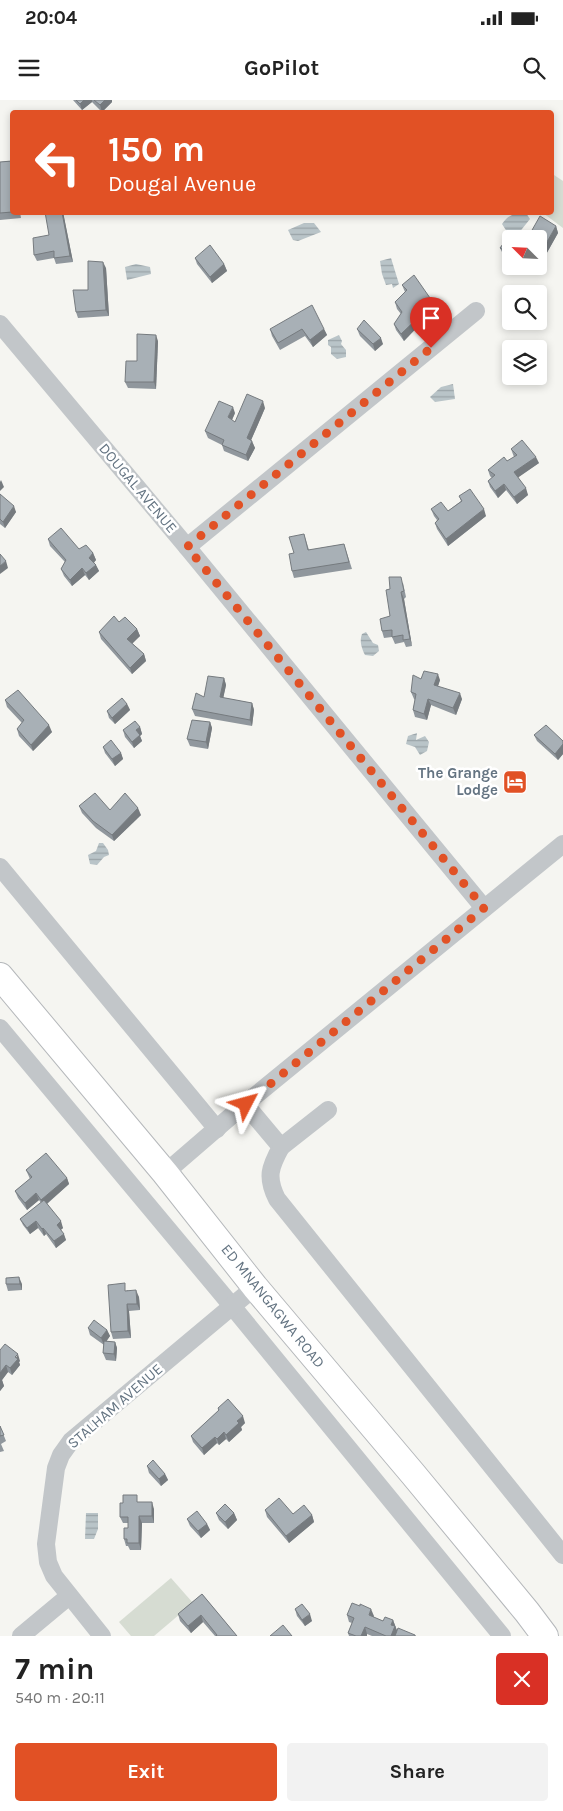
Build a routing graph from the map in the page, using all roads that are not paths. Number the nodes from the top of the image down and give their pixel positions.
1 (476, 311) dead end
2 (0, 324) edge
3 (187, 547) junction
4 (563, 844) edge
5 (0, 866) edge
6 (484, 908) junction
7 (0, 976) edge
8 (0, 1028) edge
9 (246, 1104) junction
10 (328, 1110) dead end
11 (218, 1129) junction
12 (281, 1147) junction
13 (165, 1173) junction
14 (255, 1287) junction
15 (232, 1306) junction
16 (563, 1555) edge
17 (69, 1596) junction
18 (21, 1636) edge
19 (102, 1636) edge
20 (502, 1636) edge
21 (545, 1636) edge

1 - 3 street
2 - 3 street, DOUGAL AVENUE
3 - 6 street, DOUGAL AVENUE
4 - 6 street
5 - 11 street
6 - 9 street
7 - 13 highway, ED MNANGAGWA ROAD
8 - 15 street
9 - 11 street
9 - 12 street
10 - 12 street
11 - 13 street
12 - 16 street
13 - 14 highway, ED MNANGAGWA ROAD
14 - 15 street, STALHAM AVENUE
14 - 21 highway, ED MNANGAGWA ROAD
15 - 17 street, STALHAM AVENUE
15 - 20 street
17 - 18 street
17 - 19 street, STALHAM AVENUE

